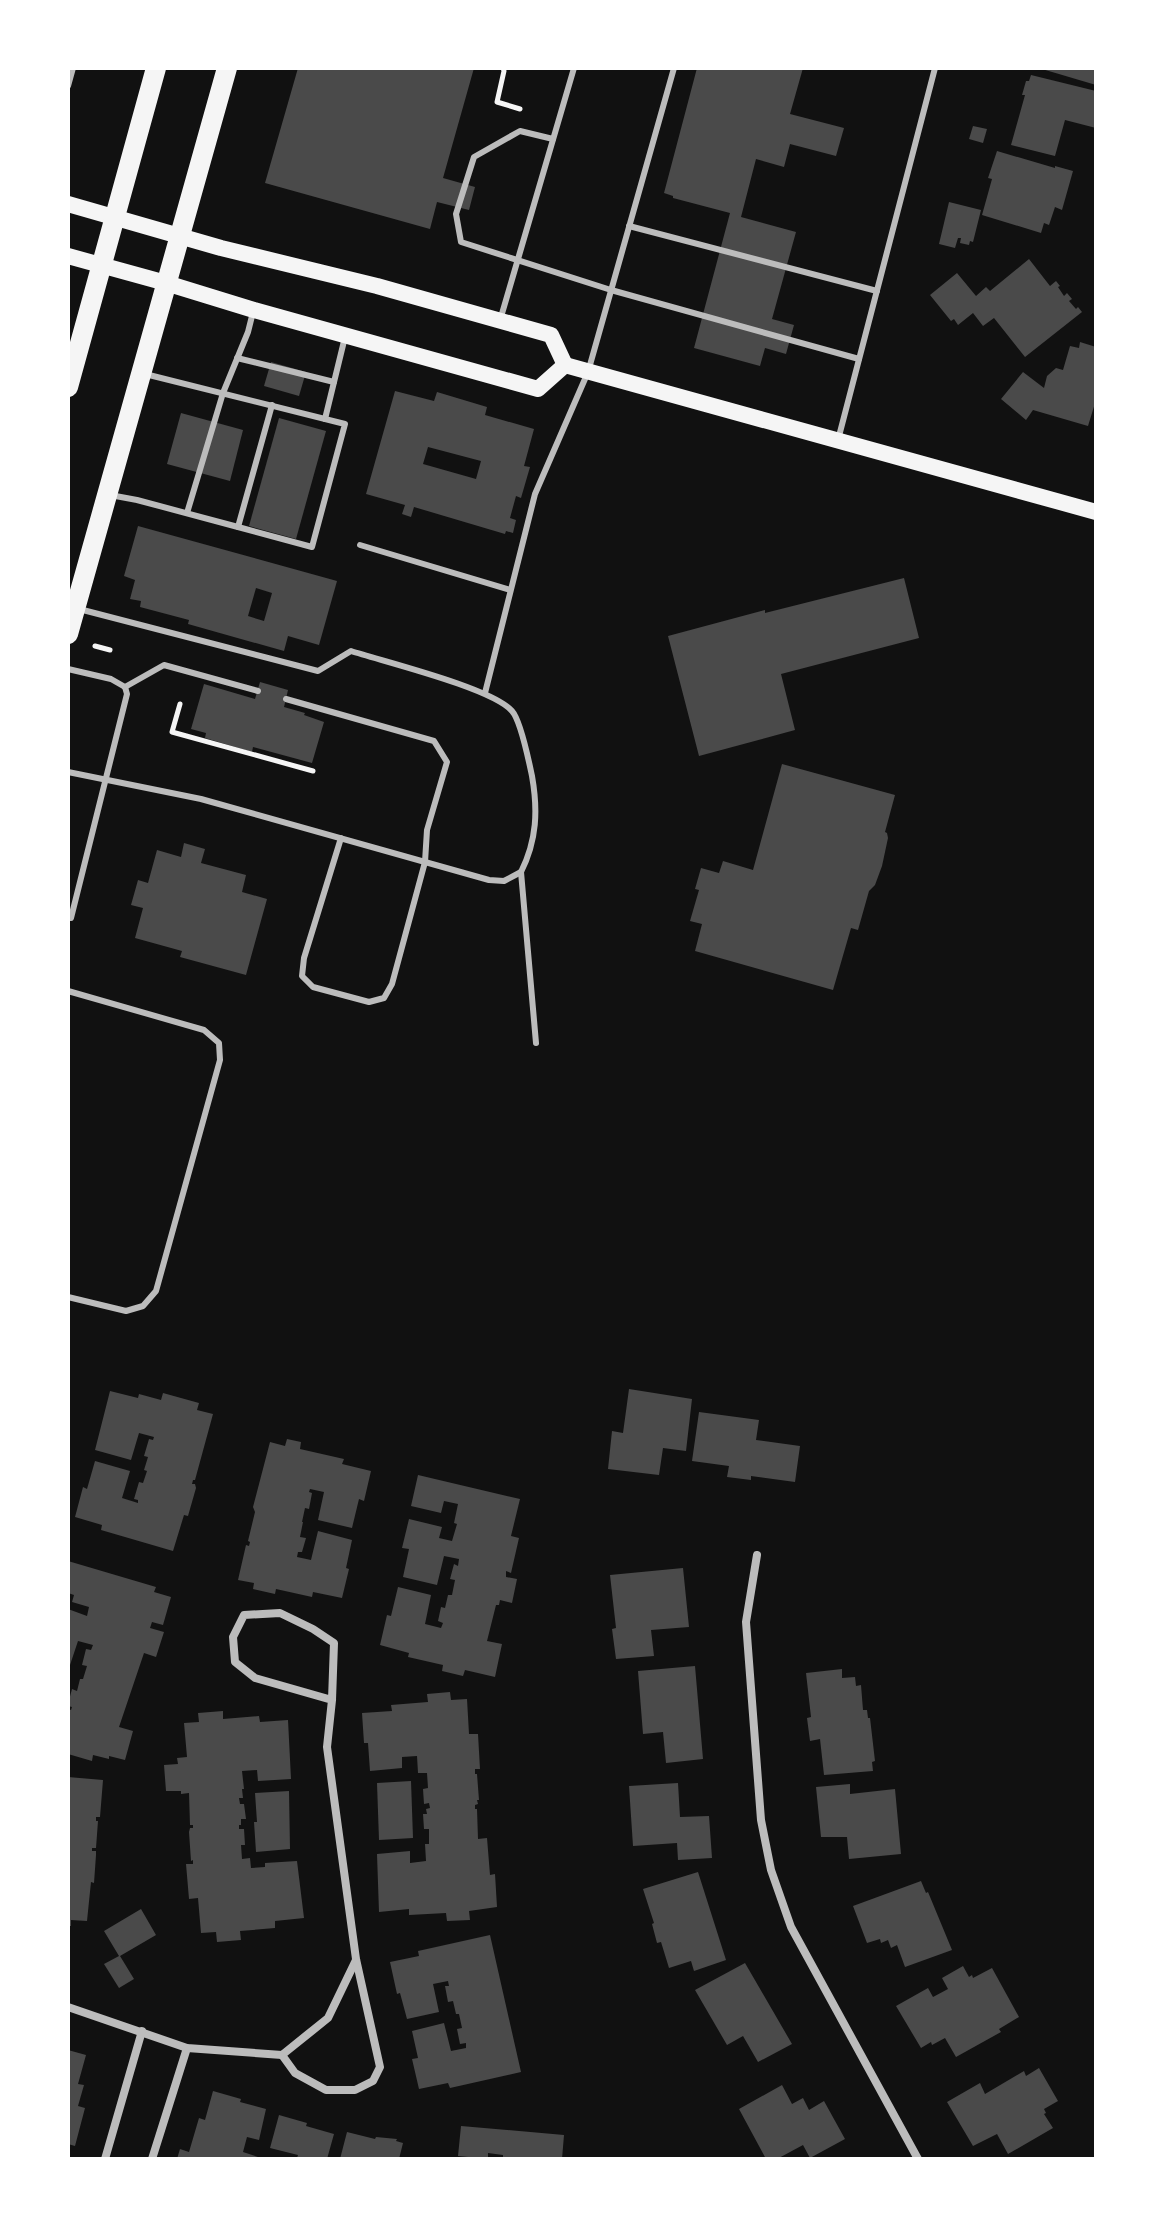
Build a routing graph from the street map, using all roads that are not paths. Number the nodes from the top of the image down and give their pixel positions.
1 (73, 68) edge
2 (156, 68) edge
3 (227, 68) edge
4 (574, 68) edge
5 (674, 68) edge
6 (935, 68) edge
7 (68, 86) edge
8 (553, 139) junction
9 (68, 204) edge
10 (114, 218) junction
11 (629, 226) junction
12 (179, 237) junction
13 (68, 256) edge
14 (518, 260) junction
15 (102, 265) junction
16 (166, 283) junction
17 (611, 290) junction
18 (877, 291) junction
19 (254, 310) junction
20 (500, 321) junction
21 (345, 336) junction
22 (237, 358) junction
23 (859, 359) junction
24 (565, 365) junction
25 (588, 372) junction
26 (141, 373) junction
27 (334, 382) junction
28 (68, 387) edge
29 (223, 393) junction
30 (272, 405) junction
31 (325, 419) junction
32 (838, 440) junction
33 (107, 495) junction
34 (1096, 512) edge
35 (187, 513) junction
36 (238, 527) junction
37 (360, 545) dead end
38 (510, 590) junction
39 (75, 609) junction
40 (68, 634) edge
41 (68, 669) edge
42 (125, 687) junction
43 (258, 691) dead end
44 (485, 693) junction
45 (286, 699) dead end
46 (68, 772) edge
47 (106, 780) junction
48 (341, 838) junction
49 (425, 862) junction
50 (521, 872) junction
51 (71, 918) dead end
52 (68, 991) edge
53 (536, 1043) dead end
54 (68, 1297) edge
55 (757, 1555) dead end
56 (332, 1700) junction
57 (356, 1959) junction
58 (68, 2007) edge
59 (142, 2031) junction
60 (187, 2048) junction
61 (282, 2055) junction
62 (105, 2159) edge
63 (152, 2159) edge
64 (918, 2159) edge

1 - 7 lane
2 - 10 main road
3 - 12 main road
4 - 8 lane
5 - 11 lane
6 - 18 lane
8 - 14 lane
8 - 14 lane
9 - 10 main road
10 - 12 main road
10 - 15 main road
11 - 17 lane
11 - 18 lane
12 - 16 main road
12 - 20 main road
13 - 15 main road
14 - 17 lane
14 - 20 lane
15 - 16 main road
15 - 28 main road
16 - 19 main road
16 - 26 main road
17 - 23 lane
17 - 25 lane
18 - 23 lane
19 - 21 main road
19 - 22 lane
20 - 24 main road
21 - 24 main road
21 - 27 lane
22 - 27 lane
22 - 29 lane
23 - 32 lane
24 - 25 main road
25 - 32 main road
25 - 38 lane
26 - 29 lane
26 - 33 main road
27 - 31 lane
29 - 30 lane
29 - 35 lane
30 - 31 lane
30 - 36 lane
31 - 36 lane
32 - 34 main road
33 - 35 lane
33 - 39 main road
35 - 36 lane
37 - 38 lane
38 - 44 lane
39 - 40 main road
39 - 44 lane
41 - 42 lane
42 - 43 lane
42 - 47 lane
44 - 50 lane
45 - 49 lane
46 - 47 lane
47 - 48 lane
47 - 51 lane
48 - 49 lane
48 - 49 lane
49 - 50 lane
50 - 53 lane
52 - 54 lane
55 - 64 street
56 - 56 street
56 - 57 street
57 - 61 street
57 - 61 street
58 - 59 street
59 - 60 street
59 - 62 street
60 - 61 street
60 - 63 street

